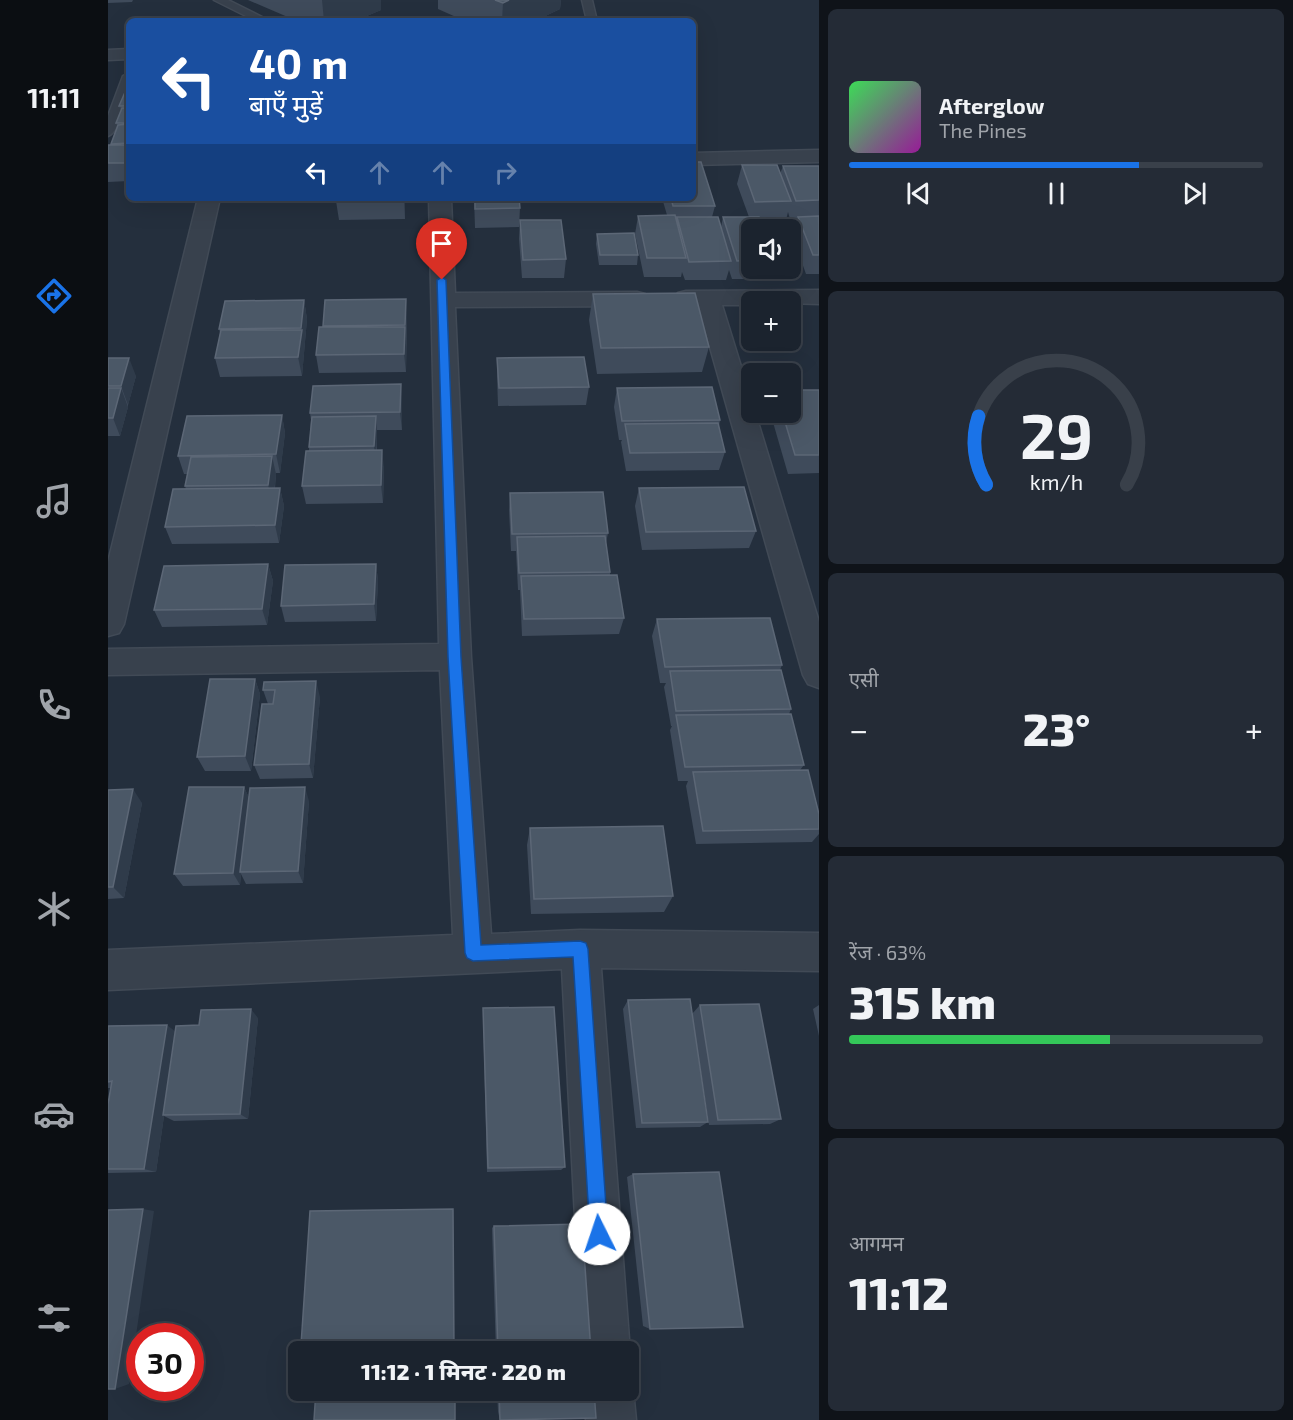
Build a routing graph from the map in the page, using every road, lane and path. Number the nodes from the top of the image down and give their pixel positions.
1 (219, 0) edge
2 (587, 0) edge
3 (259, 18) edge
4 (591, 18) edge
5 (126, 54) edge
6 (108, 55) edge
7 (126, 84) edge
8 (108, 132) edge
9 (819, 156) edge
10 (696, 159) edge
11 (208, 201) edge
12 (440, 201) edge
13 (819, 297) edge
14 (708, 298) junction
15 (442, 300) junction
16 (108, 624) edge
17 (455, 657) junction
18 (108, 662) edge
19 (819, 675) edge
20 (580, 949) junction
21 (819, 952) edge
22 (473, 953) junction
23 (108, 970) edge
24 (605, 1341) edge
25 (610, 1401) edge
26 (611, 1420) edge

1 - 3 lane
2 - 4 lane
5 - 6 street
7 - 8 lane
9 - 10 street
11 - 16 street
12 - 15 street
13 - 14 street
14 - 15 street
14 - 19 street
15 - 17 street
17 - 18 street
17 - 22 street
20 - 21 street
20 - 22 street
20 - 24 street
22 - 23 street
25 - 26 street

